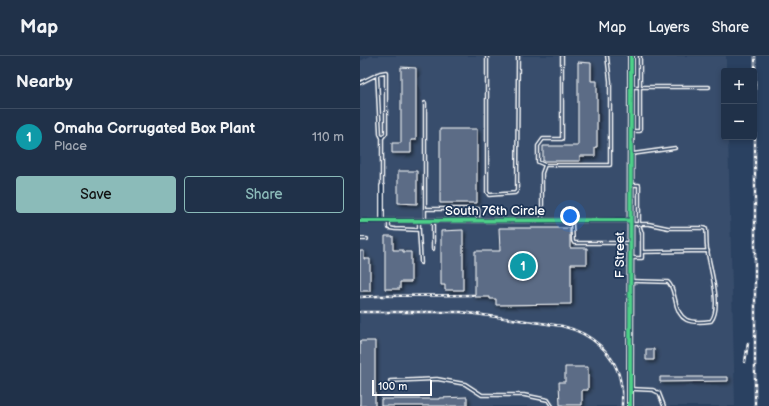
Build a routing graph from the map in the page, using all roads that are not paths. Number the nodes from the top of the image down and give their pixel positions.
1 (487, 56) edge
2 (518, 56) edge
3 (562, 56) edge
4 (607, 56) edge
5 (630, 56) edge
6 (640, 56) edge
7 (377, 74) junction
8 (360, 83) edge
9 (709, 86) dead end
10 (630, 87) junction
11 (640, 87) junction
12 (426, 104) dead end
13 (630, 131) junction
14 (382, 138) junction
15 (675, 148) dead end
16 (630, 154) junction
17 (545, 165) junction
18 (630, 185) junction
19 (382, 186) joint
20 (425, 209) junction
21 (542, 220) junction
22 (572, 220) junction
23 (360, 221) edge
24 (382, 221) junction
25 (389, 221) junction
26 (420, 221) junction
27 (425, 221) junction
28 (433, 221) junction
29 (478, 221) junction
30 (630, 223) junction
31 (639, 224) junction
32 (419, 230) junction
33 (360, 239) edge
34 (367, 239) dead end
35 (630, 243) junction
36 (433, 249) dead end
37 (708, 251) junction
38 (642, 252) junction
39 (630, 258) junction
40 (421, 263) dead end
41 (630, 281) junction
42 (390, 381) dead end
43 (630, 389) junction
44 (552, 406) edge
45 (630, 406) edge
46 (664, 406) edge

1 - 2 lane
3 - 17 lane
4 - 17 lane
5 - 10 street, F Street
6 - 11 lane
7 - 8 lane
7 - 14 lane
7 - 14 lane
9 - 11 lane
10 - 11 lane
10 - 13 street, F Street
11 - 13 lane
12 - 20 lane
13 - 16 street, F Street
14 - 19 lane
15 - 16 lane
16 - 18 street, F Street
17 - 21 lane
18 - 30 street, F Street
18 - 31 lane
19 - 24 street
20 - 27 lane
20 - 29 lane
21 - 22 street, South 76th Circle
21 - 29 street, South 76th Circle
22 - 30 street, South 76th Circle
22 - 35 lane
23 - 24 street, South 76th Circle
24 - 25 street, South 76th Circle
25 - 26 street, South 76th Circle
25 - 32 lane
26 - 27 street, South 76th Circle
26 - 32 lane
27 - 28 street, South 76th Circle
28 - 29 street, South 76th Circle
28 - 36 lane
30 - 31 lane
30 - 35 street, F Street
31 - 37 lane
31 - 38 lane
32 - 40 lane
33 - 34 lane
35 - 39 street, F Street
37 - 38 lane
37 - 41 lane
38 - 39 lane
39 - 41 street, F Street
41 - 43 street, F Street
42 - 44 lane
43 - 45 street, F Street
43 - 46 lane

